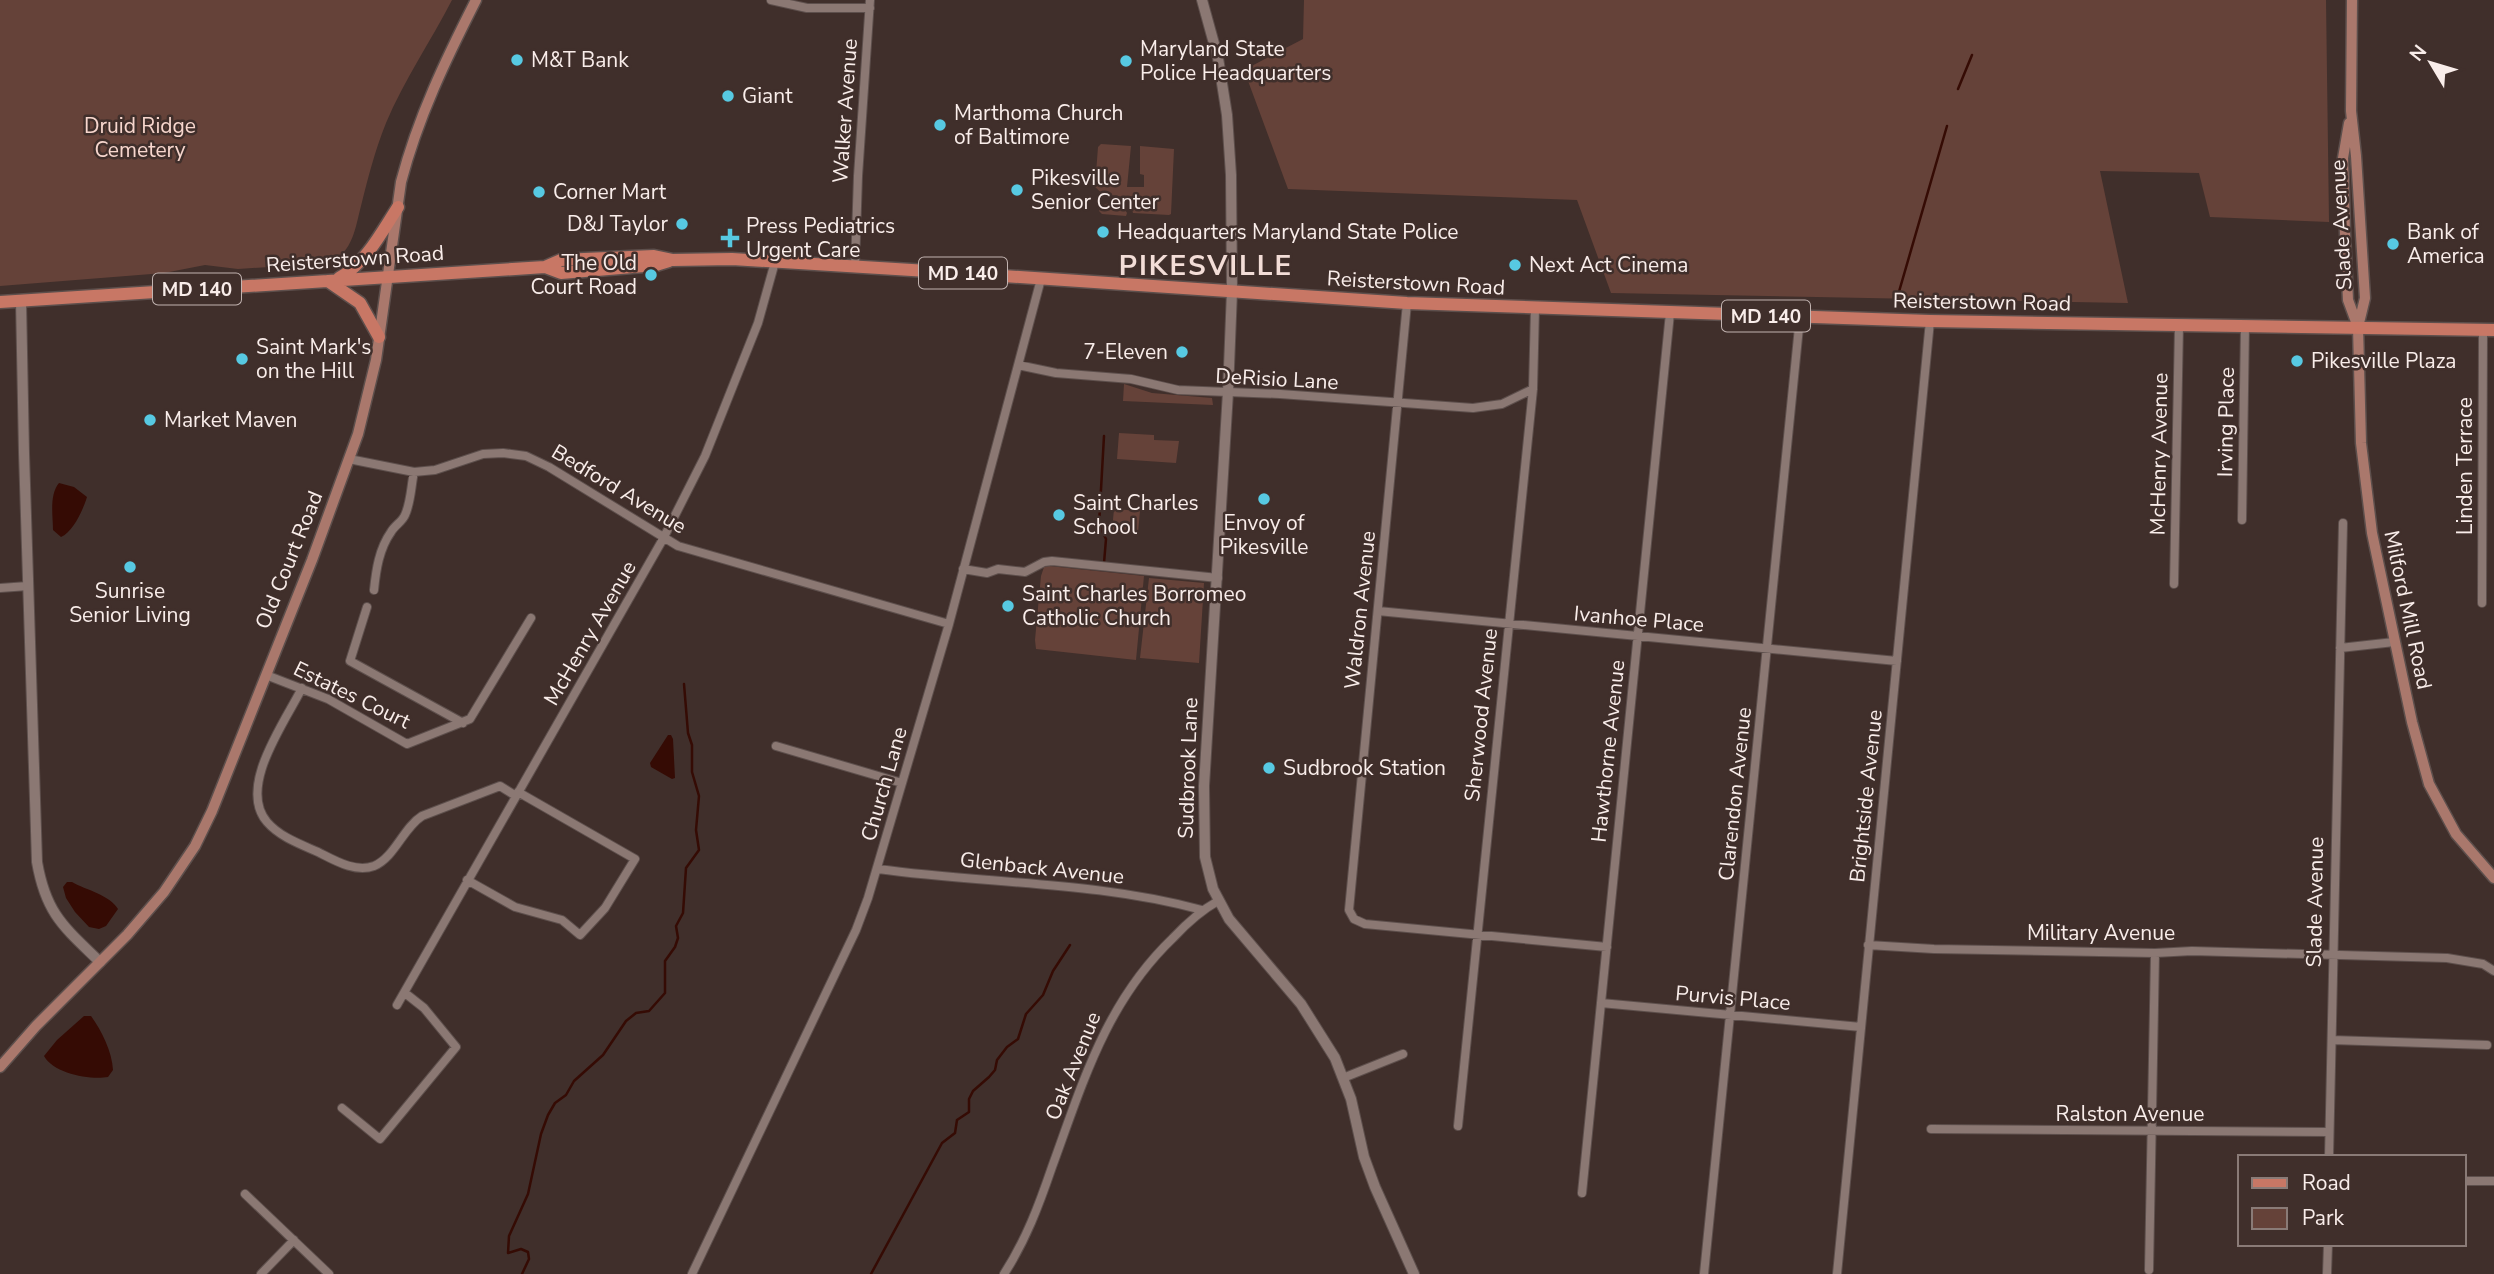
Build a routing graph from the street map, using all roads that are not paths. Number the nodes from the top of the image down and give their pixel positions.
1 (476, 0) edge
2 (771, 0) edge
3 (1202, 0) edge
4 (2352, 0) edge
5 (870, 4) edge
6 (2351, 111) junction
7 (398, 207) junction
8 (775, 262) junction
9 (855, 267) junction
10 (387, 277) junction
11 (1041, 278) junction
12 (330, 281) junction
13 (1232, 291) junction
14 (21, 301) junction
15 (0, 302) edge
16 (1408, 303) junction
17 (1535, 308) junction
18 (1670, 313) junction
19 (1800, 317) junction
20 (1930, 321) junction
21 (2179, 325) junction
22 (2245, 325) junction
23 (2358, 327) junction
24 (2488, 330) edge
25 (379, 337) junction
26 (1018, 365) junction
27 (1533, 389) junction
28 (1228, 392) junction
29 (1399, 403) junction
30 (349, 459) junction
31 (414, 472) junction
32 (2242, 520) dead end
33 (2343, 523) dead end
34 (663, 539) junction
35 (963, 569) junction
36 (1217, 578) junction
37 (2174, 584) dead end
38 (28, 586) junction
39 (0, 588) edge
40 (374, 590) dead end
41 (2482, 603) dead end
42 (368, 607) dead end
43 (1378, 611) junction
44 (531, 618) dead end
45 (949, 624) junction
46 (1508, 624) junction
47 (1637, 637) junction
48 (2394, 642) junction
49 (2340, 648) junction
50 (1766, 649) junction
51 (1897, 661) junction
52 (266, 674) junction
53 (302, 688) junction
54 (463, 723) junction
55 (775, 746) dead end
56 (902, 783) junction
57 (517, 794) junction
58 (878, 869) junction
59 (2494, 878) edge
60 (467, 880) junction
61 (1218, 901) junction
62 (1202, 910) junction
63 (1476, 935) junction
64 (1868, 945) junction
65 (1606, 947) junction
66 (2155, 953) junction
67 (2333, 953) junction
68 (100, 962) junction
69 (2494, 971) edge
70 (405, 993) junction
71 (1601, 1003) junction
72 (397, 1005) dead end
73 (1730, 1015) junction
74 (1861, 1027) junction
75 (2332, 1040) junction
76 (2487, 1045) dead end
77 (1403, 1054) dead end
78 (0, 1067) edge
79 (1343, 1078) junction
80 (342, 1108) dead end
81 (1458, 1126) dead end
82 (1931, 1129) dead end
83 (2153, 1132) junction
84 (2329, 1132) junction
85 (2329, 1155) edge
86 (2466, 1181) edge
87 (2494, 1181) edge
88 (1582, 1193) dead end
89 (245, 1194) dead end
90 (294, 1240) junction
91 (2328, 1246) edge
92 (2149, 1270) dead end
93 (261, 1274) edge
94 (329, 1274) edge
95 (692, 1274) edge
96 (1004, 1274) edge
97 (1415, 1274) edge
98 (1704, 1274) edge
99 (1837, 1274) edge
100 (2327, 1274) edge

1 - 7 main road, Old Court Road
2 - 5 street
3 - 13 street, Sudbrook Lane
4 - 6 main road, Slade Avenue
5 - 9 street, Walker Avenue
6 - 23 main road, Slade Avenue
6 - 23 main road, Slade Avenue
7 - 10 main road, Old Court Road
7 - 12 main road
8 - 9 main road, Reisterstown Road / MD 140
8 - 10 main road, Reisterstown Road / MD 140
8 - 34 street, McHenry Avenue
9 - 11 main road, Reisterstown Road / MD 140
10 - 12 main road, Reisterstown Road / MD 140
10 - 25 main road, Old Court Road
11 - 13 main road, Reisterstown Road / MD 140
11 - 26 street, Church Lane
12 - 14 main road, Reisterstown Road / MD 140
12 - 25 main road
13 - 16 main road, Reisterstown Road / MD 140
13 - 28 street, Sudbrook Lane
14 - 15 main road, Reisterstown Road / MD 140
14 - 38 street
16 - 17 main road, Reisterstown Road / MD 140
16 - 29 street, Waldron Avenue
17 - 18 main road, Reisterstown Road / MD 140
17 - 27 street, Sherwood Avenue
18 - 19 main road, Reisterstown Road / MD 140
18 - 47 street, Hawthorne Avenue
19 - 20 main road, Reisterstown Road / MD 140
19 - 50 street, Clarendon Avenue
20 - 21 main road, Reisterstown Road / MD 140
20 - 51 street, Brightside Avenue
21 - 22 main road, Reisterstown Road / MD 140
21 - 37 street, McHenry Avenue
22 - 23 main road, Reisterstown Road / MD 140
22 - 32 street, Irving Place
23 - 24 main road, Reisterstown Road / MD 140
23 - 48 main road, Milford Mill Road
24 - 41 street, Linden Terrace
25 - 30 main road, Old Court Road
26 - 28 street, DeRisio Lane
26 - 35 street, Church Lane
27 - 29 street, DeRisio Lane
27 - 46 street, Sherwood Avenue
28 - 29 street, DeRisio Lane
28 - 36 street, Sudbrook Lane
29 - 43 street, Waldron Avenue
30 - 31 street, Bedford Avenue
30 - 52 main road, Old Court Road
31 - 34 street, Bedford Avenue
31 - 40 street
33 - 49 street, Slade Avenue
34 - 45 street, Bedford Avenue
34 - 57 street, McHenry Avenue
35 - 36 street
35 - 45 street, Church Lane
36 - 61 street, Sudbrook Lane
38 - 39 street
38 - 68 street
42 - 54 street
43 - 46 street, Ivanhoe Place
43 - 63 street, Waldron Avenue
44 - 54 street
45 - 56 street, Church Lane
46 - 47 street, Ivanhoe Place
46 - 63 street, Sherwood Avenue
47 - 50 street, Ivanhoe Place
47 - 65 street, Hawthorne Avenue
48 - 49 street
48 - 59 main road, Milford Mill Road
49 - 67 street, Slade Avenue
50 - 51 street, Ivanhoe Place
50 - 73 street, Clarendon Avenue
51 - 64 street, Brightside Avenue
52 - 53 street, Estates Court
52 - 68 main road, Old Court Road
53 - 54 street, Estates Court
53 - 57 street
55 - 56 street
56 - 58 street, Church Lane
57 - 60 street, McHenry Avenue
57 - 60 street
58 - 62 street, Glenback Avenue
58 - 95 street, Church Lane
60 - 70 street, McHenry Avenue
61 - 62 street, Oak Avenue
61 - 79 street, Sudbrook Lane
62 - 96 street, Oak Avenue
63 - 65 street
63 - 81 street, Sherwood Avenue
64 - 66 street, Military Avenue
64 - 74 street, Brightside Avenue
65 - 71 street, Hawthorne Avenue
66 - 67 street, Military Avenue
66 - 83 street
67 - 69 street, Military Avenue
67 - 75 street, Slade Avenue
68 - 78 main road, Old Court Road
70 - 72 street, McHenry Avenue
70 - 80 street
71 - 73 street, Purvis Place
71 - 88 street, Hawthorne Avenue
73 - 74 street, Purvis Place
73 - 98 street, Clarendon Avenue
74 - 99 street, Brightside Avenue
75 - 76 street
75 - 84 street, Slade Avenue
77 - 79 street
79 - 97 street, Sudbrook Lane
82 - 83 street, Ralston Avenue
83 - 84 street, Ralston Avenue
83 - 92 street
84 - 85 street, Slade Avenue
86 - 87 street
89 - 90 street
90 - 93 street
90 - 94 street
91 - 100 street

